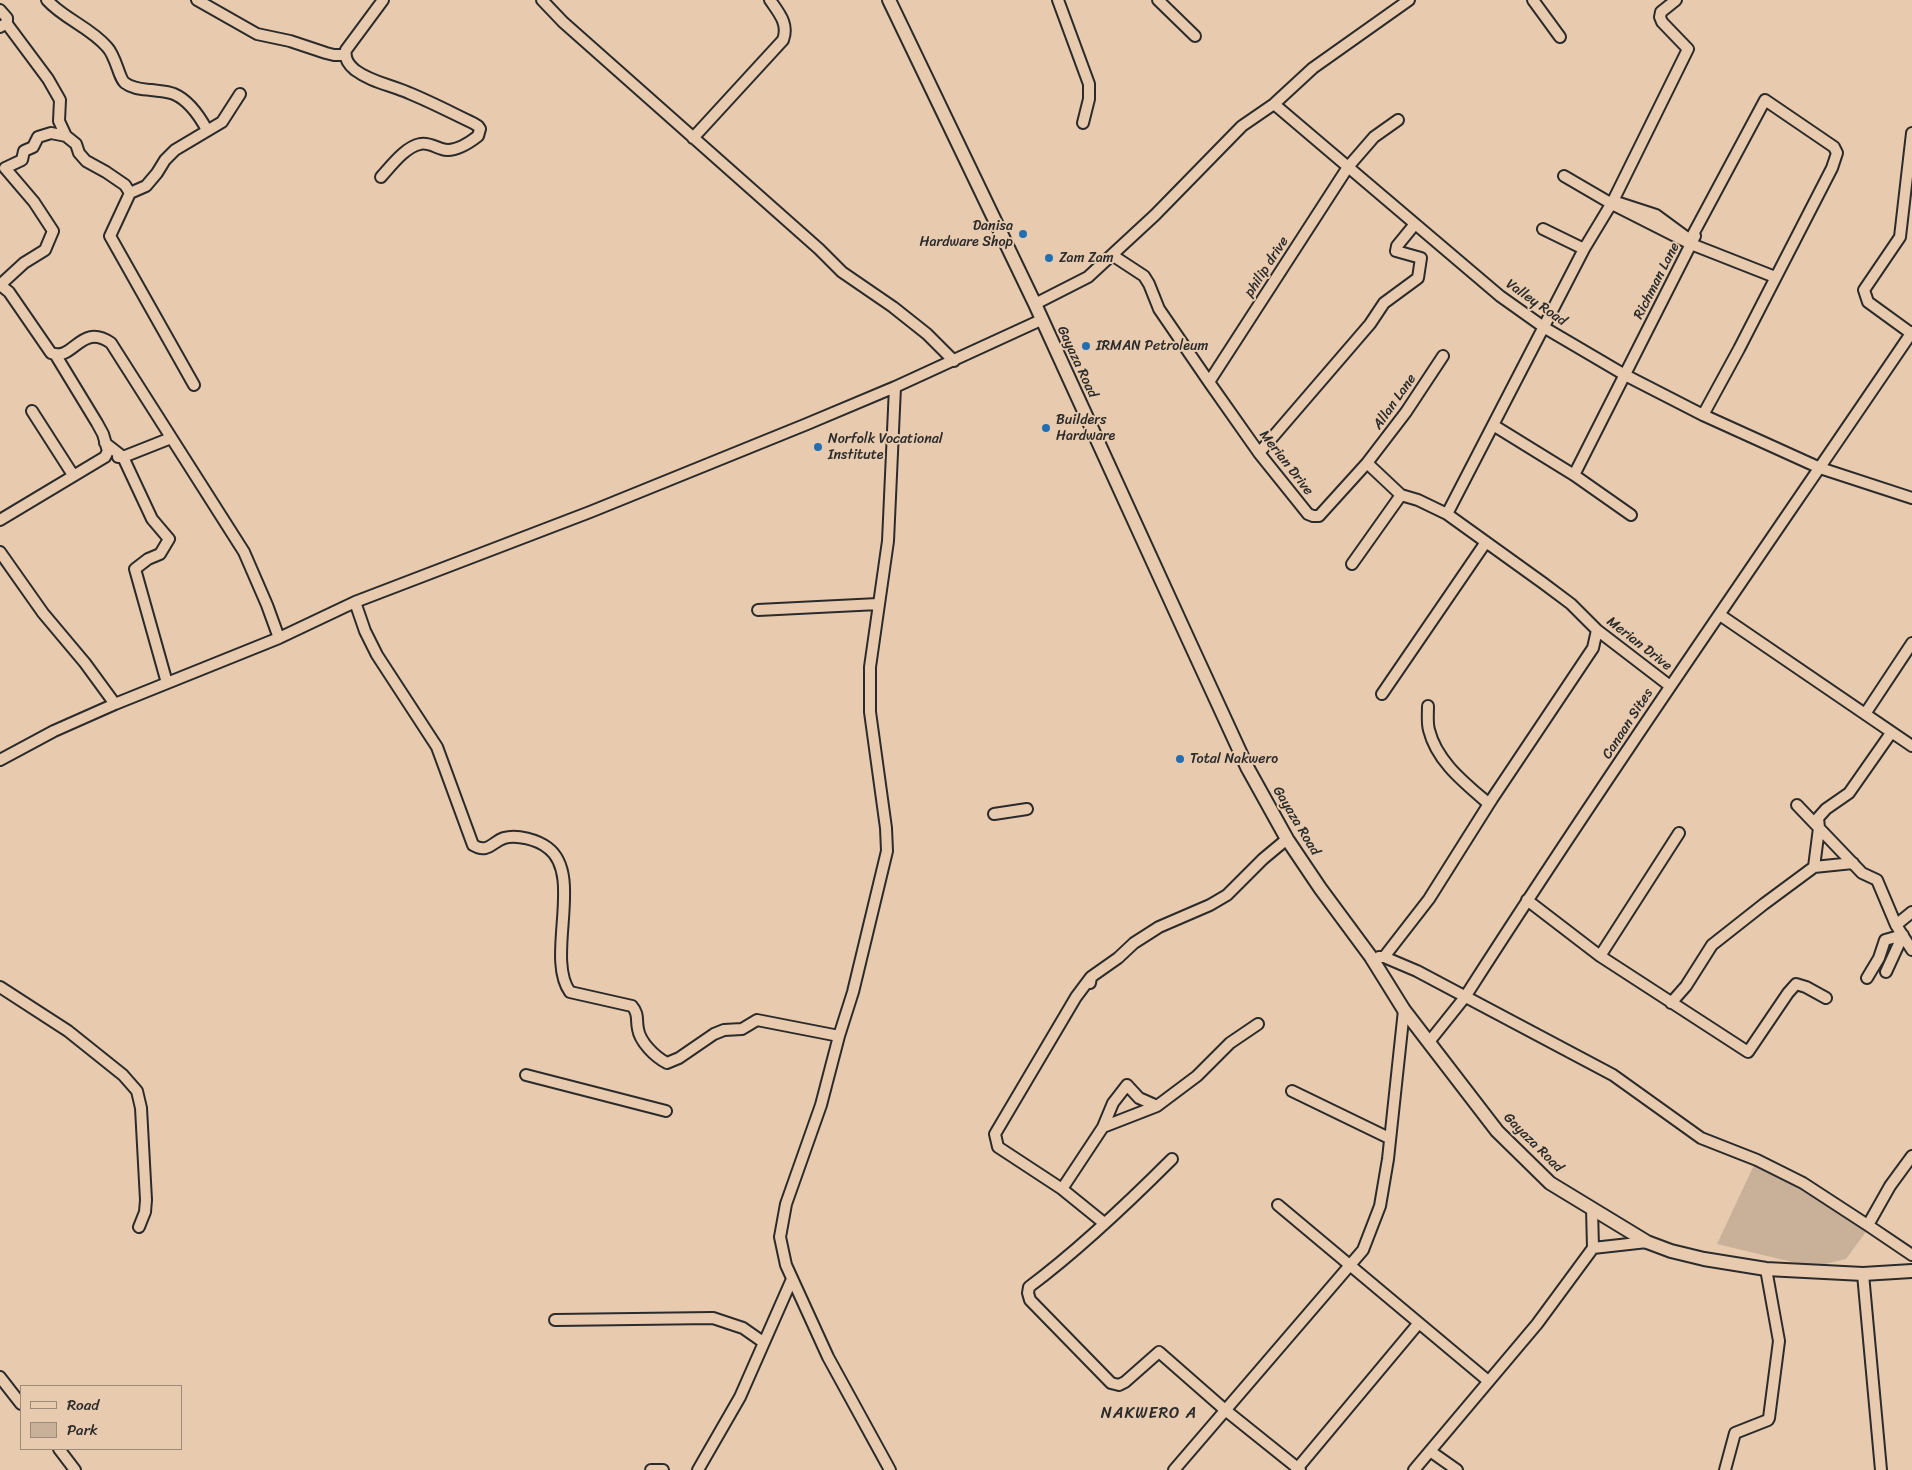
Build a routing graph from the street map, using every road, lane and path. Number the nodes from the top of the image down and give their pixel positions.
1 (47, 0) edge
2 (197, 0) edge
3 (383, 0) edge
4 (542, 0) edge
5 (770, 0) edge
6 (889, 0) edge
7 (1058, 0) edge
8 (1158, 0) edge
9 (1409, 0) edge
10 (1533, 0) edge
11 (1676, 0) edge
12 (0, 10) edge
13 (3, 26) edge
14 (1195, 36) dead end
15 (1560, 38) dead end
16 (345, 55) junction
17 (240, 94) dead end
18 (1765, 100) junction
19 (1274, 104) junction
20 (1398, 120) dead end
21 (1083, 123) dead end
22 (207, 130) junction
23 (1912, 133) edge
24 (66, 136) junction
25 (693, 138) junction
26 (1348, 167) junction
27 (381, 176) dead end
28 (1564, 176) dead end
29 (130, 193) junction
30 (1612, 202) junction
31 (1415, 224) junction
32 (1544, 229) dead end
33 (1691, 244) junction
34 (1584, 249) junction
35 (1112, 255) junction
36 (1775, 277) junction
37 (1035, 304) junction
38 (1041, 320) junction
39 (1545, 328) junction
40 (1912, 333) edge
41 (55, 354) junction
42 (1444, 356) dead end
43 (954, 361) junction
44 (1625, 375) junction
45 (1209, 382) junction
46 (194, 385) dead end
47 (895, 387) junction
48 (32, 411) dead end
49 (1703, 415) junction
50 (1494, 425) junction
51 (171, 438) junction
52 (106, 443) junction
53 (1259, 453) junction
54 (105, 457) junction
55 (123, 457) junction
56 (1368, 463) junction
57 (1820, 468) junction
58 (73, 475) junction
59 (1574, 475) junction
60 (1401, 495) junction
61 (1912, 498) edge
62 (1447, 514) junction
63 (1631, 515) dead end
64 (0, 520) edge
65 (1486, 542) junction
66 (0, 552) edge
67 (1352, 564) dead end
68 (355, 602) junction
69 (878, 604) junction
70 (758, 610) dead end
71 (1720, 615) junction
72 (1597, 630) junction
73 (279, 638) junction
74 (1912, 643) edge
75 (167, 683) junction
76 (1670, 686) junction
77 (1382, 694) dead end
78 (114, 704) junction
79 (1428, 706) dead end
80 (1865, 714) junction
81 (1891, 733) junction
82 (1912, 746) edge
83 (1, 756) edge
84 (1489, 804) junction
85 (1797, 804) dead end
86 (1027, 809) dead end
87 (994, 814) dead end
88 (1819, 828) junction
89 (1678, 833) dead end
90 (1287, 838) junction
91 (1853, 863) junction
92 (1814, 868) junction
93 (1528, 900) junction
94 (1912, 912) edge
95 (1896, 925) junction
96 (1902, 935) junction
97 (1912, 950) edge
98 (1600, 956) junction
99 (1370, 957) junction
100 (1384, 957) junction
101 (1886, 972) dead end
102 (1867, 978) dead end
103 (0, 987) edge
104 (1465, 997) junction
105 (1826, 998) dead end
106 (1671, 1003) junction
107 (1404, 1010) junction
108 (1258, 1024) dead end
109 (839, 1036) junction
110 (1429, 1042) junction
111 (526, 1076) dead end
112 (1292, 1091) dead end
113 (1157, 1106) junction
114 (666, 1111) dead end
115 (1103, 1127) junction
116 (1389, 1138) junction
117 (1912, 1156) edge
118 (1172, 1159) dead end
119 (1062, 1190) junction
120 (1278, 1205) dead end
121 (1592, 1208) junction
122 (1104, 1223) junction
123 (1868, 1225) junction
124 (139, 1226) dead end
125 (1647, 1242) junction
126 (1593, 1248) junction
127 (1912, 1255) edge
128 (1349, 1266) junction
129 (1766, 1269) junction
130 (1912, 1270) edge
131 (1863, 1274) junction
132 (792, 1279) junction
133 (555, 1320) dead end
134 (1418, 1324) junction
135 (763, 1342) junction
136 (0, 1377) edge
137 (1487, 1380) junction
138 (20, 1403) edge
139 (1224, 1410) junction
140 (60, 1450) edge
141 (1430, 1451) junction
142 (1298, 1469) edge
143 (75, 1470) edge
144 (651, 1470) edge
145 (663, 1470) edge
146 (698, 1470) edge
147 (890, 1470) edge
148 (1174, 1470) edge
149 (1414, 1470) edge
150 (1457, 1470) edge
151 (1725, 1470) edge
152 (1882, 1470) edge

1 - 22 street
2 - 16 street
3 - 16 street
4 - 25 street
5 - 25 street
6 - 37 main road, Gayaza Road
7 - 21 street
8 - 14 street
9 - 19 street
10 - 15 street
11 - 30 street
12 - 13 street
13 - 24 street
16 - 27 street
17 - 22 street
18 - 30 street
18 - 33 street, Richman Lane
18 - 36 street
19 - 26 street, Valley Road
19 - 35 street
20 - 26 street, philip drive
22 - 29 street
23 - 40 street
24 - 29 street
24 - 41 street
25 - 43 street
26 - 31 street, Valley Road
26 - 45 street, philip drive
28 - 30 street
29 - 46 street
30 - 33 street
30 - 34 street
31 - 39 street, Valley Road
31 - 53 street
32 - 34 street
33 - 36 street
33 - 44 street, Richman Lane
34 - 39 street
35 - 37 street
35 - 45 street, Merian Drive
36 - 49 street
37 - 38 main road, Gayaza Road
38 - 43 street
38 - 90 main road, Gayaza Road
39 - 44 street, Valley Road
39 - 50 street
40 - 57 street, Canaan Sites
41 - 51 street
41 - 52 street
42 - 56 street, Allan Lane
43 - 47 street
44 - 49 street, Valley Road
44 - 59 street, Richman Lane
45 - 53 street, Merian Drive
47 - 68 street
47 - 69 street
48 - 58 street
49 - 57 street, Valley Road
50 - 59 street
50 - 62 street
51 - 55 street
51 - 73 street
52 - 54 street
52 - 55 street
53 - 56 street, Merian Drive
54 - 55 street
54 - 58 street
55 - 75 street
56 - 60 street, Merian Drive
57 - 61 street, Valley Road
57 - 71 street, Canaan Sites
58 - 64 street
59 - 63 street
60 - 62 street, Merian Drive
60 - 67 street
62 - 65 street, Merian Drive
65 - 72 street, Merian Drive
65 - 77 street
66 - 78 street
68 - 73 street
68 - 109 street
69 - 70 street
69 - 109 street
71 - 76 street, Canaan Sites
71 - 80 street
72 - 76 street, Merian Drive
72 - 84 street
73 - 75 street
74 - 80 street
75 - 78 street
76 - 93 street, Canaan Sites
78 - 83 street
79 - 84 street
80 - 81 street
81 - 82 street
81 - 88 street
84 - 100 street
85 - 88 street
86 - 87 street
88 - 91 street
88 - 92 street
89 - 98 street
90 - 99 main road, Gayaza Road
90 - 119 street
91 - 92 street
91 - 95 street
92 - 106 street
93 - 98 street
93 - 104 street, Canaan Sites
94 - 95 street
95 - 96 street
96 - 97 street
96 - 101 street
96 - 102 street
98 - 106 street
99 - 100 street
99 - 107 main road, Gayaza Road
100 - 104 street
103 - 124 street
104 - 110 street, Canaan Sites
104 - 123 street
105 - 106 street
107 - 110 main road, Gayaza Road
107 - 116 street
108 - 113 street
109 - 132 street
110 - 121 main road, Gayaza Road
111 - 114 street
112 - 116 street
113 - 115 street
113 - 115 street
115 - 119 street
116 - 128 street
117 - 123 street
118 - 122 street
119 - 122 street
120 - 128 street
121 - 125 main road, Gayaza Road
121 - 126 street
122 - 139 street
123 - 127 street
125 - 126 street
125 - 129 main road, Gayaza Road
126 - 137 street
128 - 134 street
128 - 139 street
129 - 131 main road, Gayaza Road
129 - 151 street
130 - 131 main road, Gayaza Road
131 - 152 street
132 - 135 street
132 - 147 street
133 - 135 street
134 - 137 street
134 - 142 street
135 - 146 street
136 - 138 street
137 - 141 street
139 - 142 street
139 - 148 street
140 - 143 street
141 - 149 street
141 - 150 street
144 - 145 street

